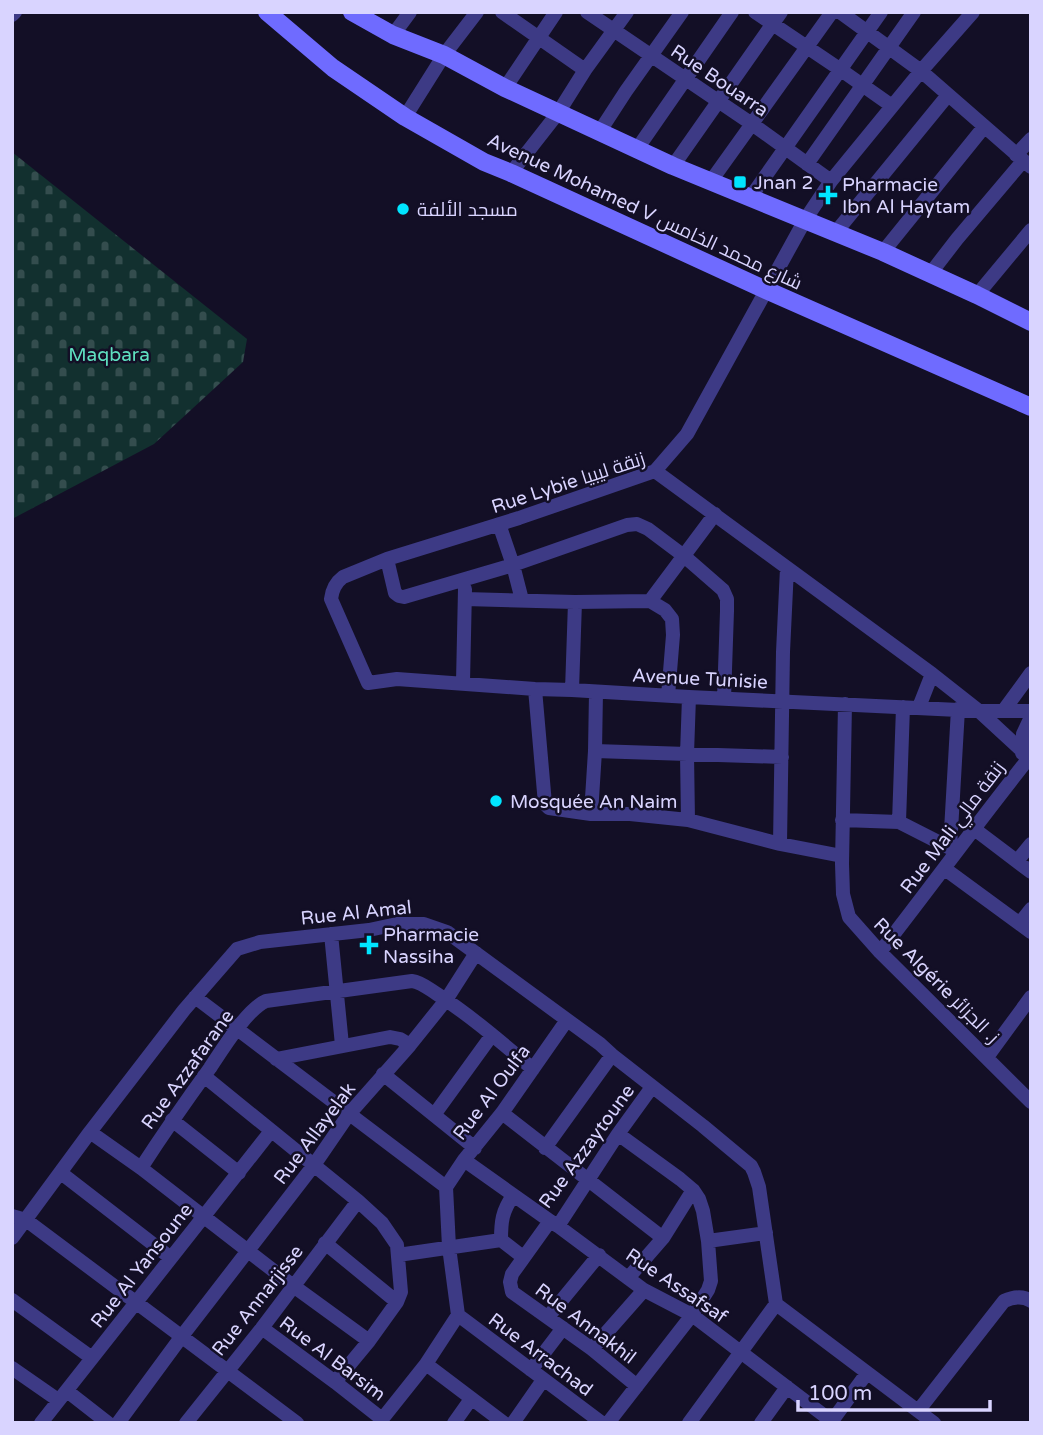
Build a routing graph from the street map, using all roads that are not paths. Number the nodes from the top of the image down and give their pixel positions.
1 (267, 12) edge
2 (352, 12) edge
3 (410, 12) edge
4 (477, 12) edge
5 (502, 12) edge
6 (556, 12) edge
7 (587, 12) edge
8 (627, 12) edge
9 (682, 12) edge
10 (732, 12) edge
11 (755, 12) edge
12 (832, 12) edge
13 (840, 12) edge
14 (881, 12) edge
15 (914, 12) edge
16 (965, 15) edge
17 (777, 18) edge
18 (614, 31) junction
19 (868, 32) junction
20 (393, 34) junction
21 (538, 38) junction
22 (807, 47) junction
23 (890, 47) junction
24 (444, 55) junction
25 (651, 56) junction
26 (585, 70) junction
27 (841, 70) junction
28 (920, 71) junction
29 (685, 80) junction
30 (863, 86) junction
31 (505, 88) junction
32 (948, 95) junction
33 (718, 102) junction
34 (892, 106) junction
35 (558, 113) junction
36 (405, 117) junction
37 (752, 124) junction
38 (984, 127) junction
39 (600, 131) junction
40 (1031, 139) edge
41 (786, 148) junction
42 (637, 149) junction
43 (1023, 161) edge
44 (807, 164) junction
45 (673, 166) junction
46 (511, 173) junction
47 (711, 181) junction
48 (831, 181) junction
49 (750, 198) junction
50 (804, 220) junction
51 (1031, 230) edge
52 (836, 232) junction
53 (883, 252) junction
54 (930, 274) junction
55 (766, 290) junction
56 (977, 295) junction
57 (1028, 316) edge
58 (1031, 407) edge
59 (655, 471) junction
60 (715, 514) junction
61 (499, 524) junction
62 (684, 556) junction
63 (387, 559) junction
64 (513, 565) junction
65 (787, 568) junction
66 (464, 580) junction
67 (465, 599) junction
68 (522, 600) junction
69 (650, 601) junction
70 (575, 602) junction
71 (1031, 673) edge
72 (932, 674) junction
73 (463, 682) junction
74 (368, 683) joint
75 (535, 689) junction
76 (572, 690) junction
77 (596, 692) junction
78 (668, 696) junction
79 (689, 698) junction
80 (724, 699) junction
81 (784, 702) junction
82 (845, 704) junction
83 (903, 706) junction
84 (919, 707) junction
85 (958, 709) junction
86 (1004, 710) junction
87 (979, 711) junction
88 (1031, 711) edge
89 (1031, 717) edge
90 (595, 751) junction
91 (687, 754) junction
92 (1027, 756) edge
93 (782, 757) junction
94 (591, 814) junction
95 (688, 820) junction
96 (842, 820) junction
97 (899, 822) junction
98 (973, 828) junction
99 (780, 844) junction
100 (1031, 844) edge
101 (954, 850) junction
102 (842, 856) junction
103 (1017, 861) junction
104 (945, 869) junction
105 (1031, 872) edge
106 (1031, 909) edge
107 (1025, 927) edge
108 (331, 934) junction
109 (880, 952) junction
110 (476, 953) junction
111 (337, 990) junction
112 (195, 997) junction
113 (1031, 997) edge
114 (446, 1000) junction
115 (567, 1020) junction
116 (237, 1030) junction
117 (492, 1035) junction
118 (342, 1045) junction
119 (410, 1045) junction
120 (612, 1055) junction
121 (987, 1057) junction
122 (276, 1059) junction
123 (533, 1069) junction
124 (383, 1074) junction
125 (204, 1076) junction
126 (652, 1087) junction
127 (1031, 1102) edge
128 (349, 1114) junction
129 (502, 1114) junction
130 (434, 1115) junction
131 (172, 1121) junction
132 (271, 1131) junction
133 (90, 1132) junction
134 (618, 1134) junction
135 (475, 1148) junction
136 (545, 1148) junction
137 (464, 1160) junction
138 (314, 1166) junction
139 (141, 1168) junction
140 (61, 1173) junction
141 (239, 1173) junction
142 (589, 1181) junction
143 (446, 1187) junction
144 (693, 1190) junction
145 (513, 1196) junction
146 (358, 1201) junction
147 (205, 1216) junction
148 (19, 1218) edge
149 (554, 1223) junction
150 (766, 1233) junction
151 (12, 1238) edge
152 (663, 1238) junction
153 (501, 1240) junction
154 (708, 1241) junction
155 (325, 1243) junction
156 (449, 1247) junction
157 (248, 1251) junction
158 (398, 1255) junction
159 (599, 1255) junction
160 (523, 1257) junction
161 (171, 1258) junction
162 (629, 1277) junction
163 (292, 1285) junction
164 (644, 1290) junction
165 (512, 1292) joint
166 (12, 1300) edge
167 (1031, 1301) edge
168 (136, 1302) junction
169 (397, 1302) junction
170 (776, 1304) junction
171 (458, 1315) junction
172 (692, 1315) junction
173 (548, 1317) junction
174 (261, 1328) junction
175 (563, 1328) junction
176 (182, 1336) junction
177 (369, 1341) junction
178 (592, 1349) junction
179 (741, 1352) junction
180 (92, 1359) junction
181 (426, 1364) junction
182 (12, 1368) edge
183 (531, 1370) junction
184 (227, 1371) junction
185 (867, 1373) junction
186 (543, 1380) junction
187 (335, 1382) junction
188 (637, 1385) junction
189 (787, 1387) junction
190 (63, 1396) junction
191 (471, 1399) junction
192 (918, 1411) junction
193 (381, 1421) edge
194 (833, 1422) edge
195 (41, 1423) edge
196 (108, 1423) edge
197 (118, 1423) edge
198 (186, 1423) edge
199 (297, 1423) edge
200 (454, 1423) edge
201 (504, 1423) edge
202 (513, 1423) edge
203 (602, 1423) edge
204 (608, 1423) edge
205 (689, 1423) edge
206 (761, 1423) edge
207 (934, 1423) edge

1 - 36 street, Avenue Mohamed V شارع محمد الخامس
2 - 20 street
3 - 20 street
4 - 24 street
5 - 21 street
6 - 21 street
7 - 18 street, Rue Bouarra
8 - 18 street
9 - 25 street
10 - 29 street
11 - 17 street
12 - 22 street
13 - 19 street
14 - 19 street
15 - 23 street
16 - 28 street
17 - 22 street
17 - 33 street
18 - 25 street, Rue Bouarra
18 - 26 street
19 - 23 street
19 - 27 street
20 - 24 street
21 - 26 street
21 - 31 street
22 - 27 street
22 - 37 street
23 - 28 street
23 - 30 street
24 - 31 street
24 - 36 street
25 - 29 street, Rue Bouarra
25 - 39 street
26 - 35 street
27 - 30 street
27 - 41 street
28 - 32 street
28 - 34 street
29 - 33 street, Rue Bouarra
29 - 42 street
30 - 34 street
30 - 44 street
31 - 35 street
32 - 38 street
32 - 52 street
33 - 37 street, Rue Bouarra
33 - 45 street
34 - 48 street
35 - 39 street
35 - 46 street
36 - 46 street, Avenue Mohamed V شارع محمد الخامس
37 - 41 street, Rue Bouarra
37 - 47 street
38 - 43 street
38 - 53 street
39 - 42 street
40 - 43 street
41 - 44 street, Rue Bouarra
41 - 49 street
42 - 45 street
43 - 54 street
44 - 48 street, Rue Bouarra
45 - 47 street
46 - 55 street, Avenue Mohamed V شارع محمد الخامس
47 - 49 street
48 - 50 street
49 - 50 street
50 - 52 street
50 - 55 street
51 - 56 street
52 - 53 street
53 - 54 street
54 - 56 street
55 - 58 street, Avenue Mohamed V شارع محمد الخامس
55 - 59 street
56 - 57 street
59 - 60 street, Rue Lybie زنقة ليبيا
59 - 61 street, Rue Lybie زنقة ليبيا
60 - 62 street
60 - 65 street, Rue Lybie زنقة ليبيا
61 - 63 street, Rue Lybie زنقة ليبيا
61 - 64 street
62 - 64 street
62 - 69 street
62 - 80 street
63 - 66 street
63 - 74 street, Rue Lybie زنقة ليبيا
64 - 66 street
64 - 68 street
65 - 72 street, Rue Lybie زنقة ليبيا
65 - 81 street
66 - 67 street
67 - 68 street
67 - 73 street
68 - 70 street
69 - 70 street
69 - 78 street
70 - 76 street
71 - 86 street
72 - 84 street
72 - 87 street, Rue Lybie زنقة ليبيا
73 - 74 street, Avenue Tunisie
73 - 75 street, Avenue Tunisie
75 - 76 street, Avenue Tunisie
75 - 94 street
76 - 77 street, Avenue Tunisie
77 - 78 street, Avenue Tunisie
77 - 90 street
78 - 79 street, Avenue Tunisie
79 - 80 street, Avenue Tunisie
79 - 91 street
80 - 81 street, Avenue Tunisie
81 - 82 street, Avenue Tunisie
81 - 93 street
82 - 83 street, Avenue Tunisie
82 - 96 street, Rue Algérie ز. الجزائر
83 - 84 street, Avenue Tunisie
83 - 97 street
84 - 85 street, Avenue Tunisie
85 - 87 street, Avenue Tunisie
85 - 101 street
86 - 87 street, Avenue Tunisie
86 - 88 street, Avenue Tunisie
87 - 92 street, Rue Lybie زنقة ليبيا
89 - 92 street
90 - 91 street
90 - 94 street
91 - 93 street
91 - 95 street
92 - 98 street, Rue Mali زنقة مالي
93 - 99 street
94 - 95 street
95 - 99 street
96 - 97 street
96 - 102 street, Rue Algérie ز. الجزائر
97 - 101 street
98 - 101 street, Rue Mali زنقة مالي
98 - 103 street
99 - 102 street
100 - 103 street
101 - 104 street, Rue Mali زنقة مالي
102 - 109 street, Rue Algérie ز. الجزائر
103 - 105 street
104 - 107 street
104 - 109 street, Rue Mali زنقة مالي
106 - 107 street
108 - 110 street, Rue Al Amal
108 - 111 street
108 - 112 street, Rue Al Amal
109 - 121 street, Rue Algérie ز. الجزائر
110 - 114 street, Rue Allayelak
110 - 115 street, Rue Al Amal
111 - 114 street, Rue Azzafarane
111 - 116 street, Rue Azzafarane
111 - 118 street
112 - 116 street
112 - 133 street, Rue Al Amal
113 - 121 street
114 - 117 street, Rue Azzafarane
114 - 119 street, Rue Allayelak
115 - 120 street, Rue Al Amal
115 - 123 street, Rue Al Oulfa
116 - 122 street
116 - 125 street, Rue Azzafarane
117 - 123 street, Rue Azzafarane
117 - 130 street
118 - 119 street
118 - 122 street
119 - 124 street, Rue Allayelak
120 - 126 street, Rue Al Amal
120 - 136 street
121 - 127 street, Rue Algérie ز. الجزائر
122 - 128 street
123 - 129 street, Rue Al Oulfa
124 - 128 street, Rue Allayelak
124 - 130 street
125 - 131 street, Rue Azzafarane
125 - 132 street
126 - 134 street, Rue Azzaytoune
126 - 150 street, Rue Al Amal
128 - 138 street, Rue Allayelak
128 - 143 street
129 - 135 street, Rue Al Oulfa
129 - 136 street
130 - 135 street
131 - 139 street, Rue Azzafarane
131 - 141 street
132 - 138 street
132 - 141 street, Rue Al Yansoune
133 - 139 street
133 - 140 street, Rue Al Amal
134 - 142 street, Rue Azzaytoune
134 - 144 street
135 - 137 street, Rue Al Oulfa
136 - 142 street
137 - 143 street, Rue Al Oulfa
137 - 145 street, Rue Assafsaf
138 - 146 street
138 - 157 street, Rue Allayelak
139 - 147 street
140 - 148 street, Rue Al Amal
140 - 161 street
141 - 147 street, Rue Al Yansoune
142 - 149 street, Rue Azzaytoune
142 - 152 street
143 - 156 street
144 - 152 street
144 - 154 street
145 - 149 street, Rue Assafsaf
145 - 153 street
146 - 155 street, Rue Annarjisse
146 - 158 street
147 - 157 street
147 - 161 street, Rue Al Yansoune
148 - 151 street, Rue Al Amal
148 - 168 street
149 - 159 street, Rue Assafsaf
149 - 160 street, Rue Azzaytoune
150 - 154 street
150 - 170 street, Rue Al Amal
152 - 162 street
153 - 156 street
153 - 160 street
154 - 172 street
155 - 163 street, Rue Annarjisse
155 - 169 street
156 - 158 street
156 - 171 street
157 - 163 street
157 - 176 street, Rue Allayelak
158 - 169 street
159 - 162 street, Rue Assafsaf
159 - 173 street
160 - 165 street, Rue Azzaytoune
161 - 168 street, Rue Al Yansoune
162 - 164 street, Rue Assafsaf
163 - 174 street, Rue Annarjisse
163 - 177 street
164 - 172 street, Rue Assafsaf
164 - 178 street
165 - 173 street, Rue Annakhil
166 - 180 street
167 - 192 street
168 - 176 street
168 - 180 street, Rue Al Yansoune
169 - 177 street
170 - 179 street
170 - 185 street
171 - 181 street
171 - 183 street, Rue Arrachad
172 - 179 street, Rue Assafsaf
172 - 188 street
173 - 175 street, Rue Annakhil
174 - 184 street, Rue Annarjisse
174 - 187 street, Rue Al Barsim
175 - 178 street, Rue Annakhil
175 - 183 street
176 - 184 street
176 - 197 street, Rue Allayelak
177 - 187 street
178 - 188 street, Rue Annakhil
179 - 189 street, Rue Assafsaf
179 - 205 street
180 - 190 street, Rue Al Yansoune
181 - 191 street
181 - 193 street
182 - 190 street
183 - 186 street, Rue Arrachad
184 - 198 street, Rue Annarjisse
184 - 199 street
185 - 192 street
185 - 194 street
186 - 202 street
186 - 203 street, Rue Arrachad
187 - 193 street, Rue Al Barsim
188 - 204 street
189 - 194 street, Rue Assafsaf
189 - 206 street
190 - 195 street, Rue Al Yansoune
190 - 196 street
191 - 200 street
191 - 201 street
192 - 207 street

